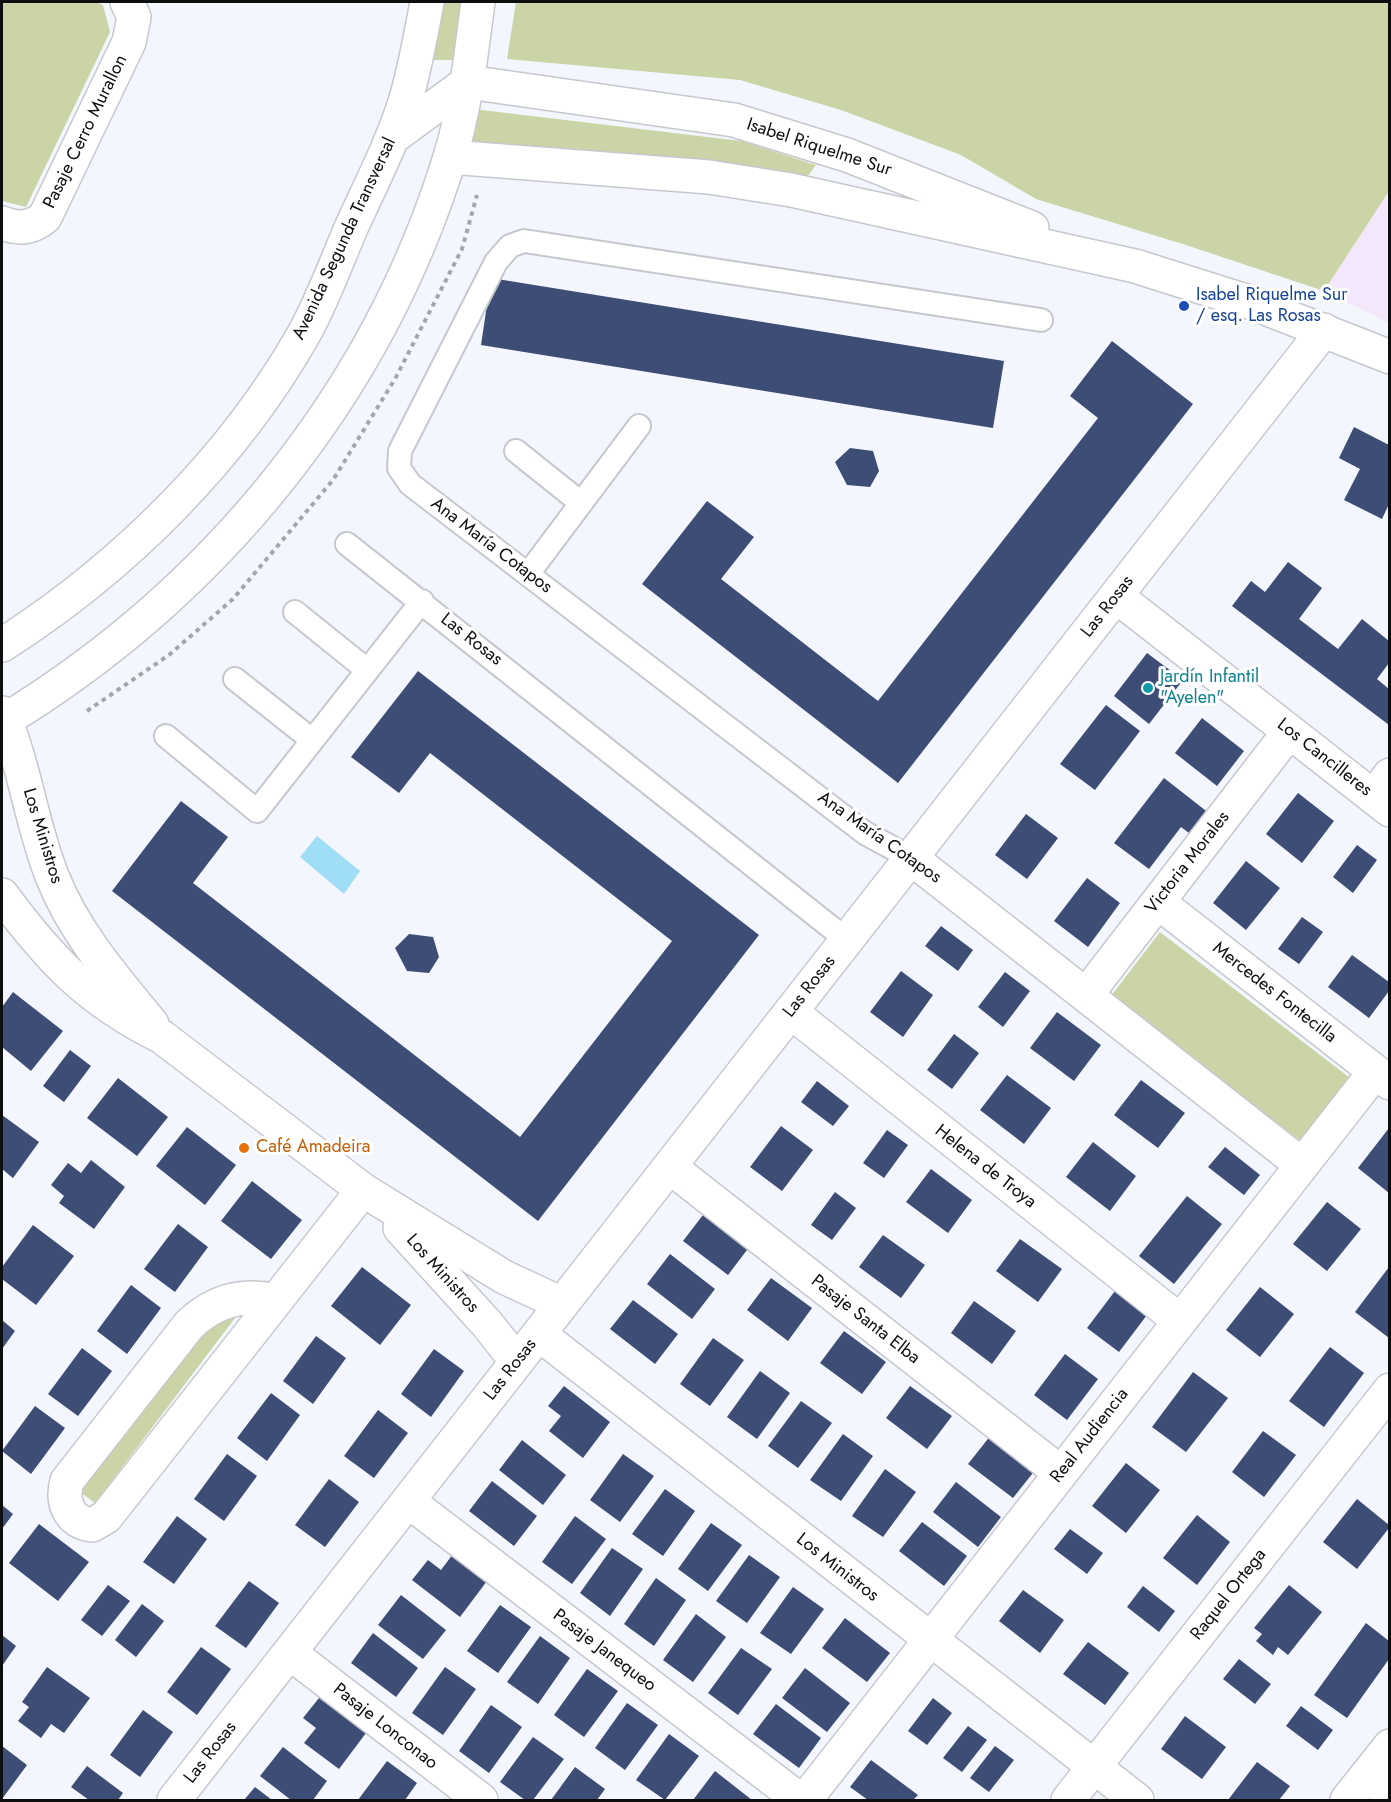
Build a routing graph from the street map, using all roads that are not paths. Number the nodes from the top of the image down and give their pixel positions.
1 (127, 2) edge
2 (427, 2) edge
3 (478, 2) edge
4 (468, 82) junction
5 (392, 138) junction
6 (450, 157) junction
7 (2, 223) edge
8 (1086, 253) junction
9 (1041, 320) dead end
10 (1324, 330) junction
11 (1389, 357) edge
12 (639, 426) dead end
13 (516, 451) dead end
14 (581, 503) junction
15 (347, 544) dead end
16 (528, 574) junction
17 (1116, 596) junction
18 (422, 601) junction
19 (295, 612) dead end
20 (2, 645) edge
21 (367, 670) junction
22 (236, 678) dead end
23 (3, 719) edge
24 (1289, 732) junction
25 (166, 736) dead end
26 (312, 740) junction
27 (1384, 794) edge
28 (911, 858) junction
29 (2, 895) edge
30 (1158, 902) junction
31 (847, 940) junction
32 (1086, 995) junction
33 (791, 1012) junction
34 (162, 1037) junction
35 (1382, 1078) edge
36 (1302, 1165) junction
37 (670, 1167) junction
38 (363, 1191) junction
39 (275, 1301) junction
40 (562, 1304) junction
41 (1180, 1322) junction
42 (539, 1334) junction
43 (517, 1362) junction
44 (1389, 1390) edge
45 (1061, 1473) junction
46 (408, 1501) junction
47 (930, 1640) junction
48 (290, 1653) junction
49 (1389, 1746) edge
50 (1094, 1768) junction
51 (1378, 1784) edge
52 (174, 1800) edge
53 (481, 1800) edge
54 (802, 1800) edge
55 (1068, 1800) edge
56 (1137, 1800) edge
57 (1347, 1800) edge

1 - 7 street, Pasaje Cerro Murallon
2 - 5 street, Avenida Segunda Transversal
3 - 4 street
4 - 5 street
4 - 6 street
4 - 8 street, Isabel Riquelme Sur
5 - 20 street, Avenida Segunda Transversal
6 - 8 street, Isabel Riquelme Sur
6 - 23 street
8 - 10 street, Isabel Riquelme Sur
9 - 16 lane, Ana María Cotapos
10 - 11 street, Isabel Riquelme Sur
10 - 17 street, Las Rosas
12 - 14 lane
13 - 14 lane
14 - 16 lane
15 - 18 lane, Las Rosas
16 - 28 lane, Ana María Cotapos
17 - 24 street, Los Cancilleres
17 - 28 street, Las Rosas
18 - 21 lane
18 - 31 lane, Las Rosas
19 - 21 lane
21 - 26 lane
22 - 26 lane
23 - 34 street, Los Ministros
24 - 27 street, Los Cancilleres
24 - 30 street, Victoria Morales
25 - 26 lane
28 - 31 street, Las Rosas
28 - 32 street, Ana María Cotapos
29 - 34 street, Los Ministros
30 - 32 street, Victoria Morales
30 - 35 street, Mercedes Fontecilla
31 - 33 street, Las Rosas
32 - 36 street, Ana María Cotapos
33 - 37 street, Las Rosas
33 - 41 street, Helena de Troya
34 - 38 street, Los Ministros
35 - 36 street, Real Audiencia
36 - 41 street, Real Audiencia
37 - 40 street, Las Rosas
37 - 45 street, Pasaje Santa Elba
38 - 39 street
38 - 40 street, Los Ministros
38 - 43 street, Los Ministros
39 - 39 street
40 - 42 street, Las Rosas
41 - 45 street, Real Audiencia
42 - 43 street, Las Rosas
42 - 47 street, Los Ministros
43 - 46 street, Las Rosas
44 - 50 street, Raquel Ortega
45 - 47 street, Real Audiencia
46 - 48 street, Las Rosas
46 - 54 street, Pasaje Janequeo
47 - 50 street, Los Ministros
47 - 54 street, Real Audiencia
48 - 52 street, Las Rosas
48 - 53 street, Pasaje Lonconao
49 - 51 street
50 - 55 street, Raquel Ortega
50 - 56 street, Los Ministros
51 - 57 street

